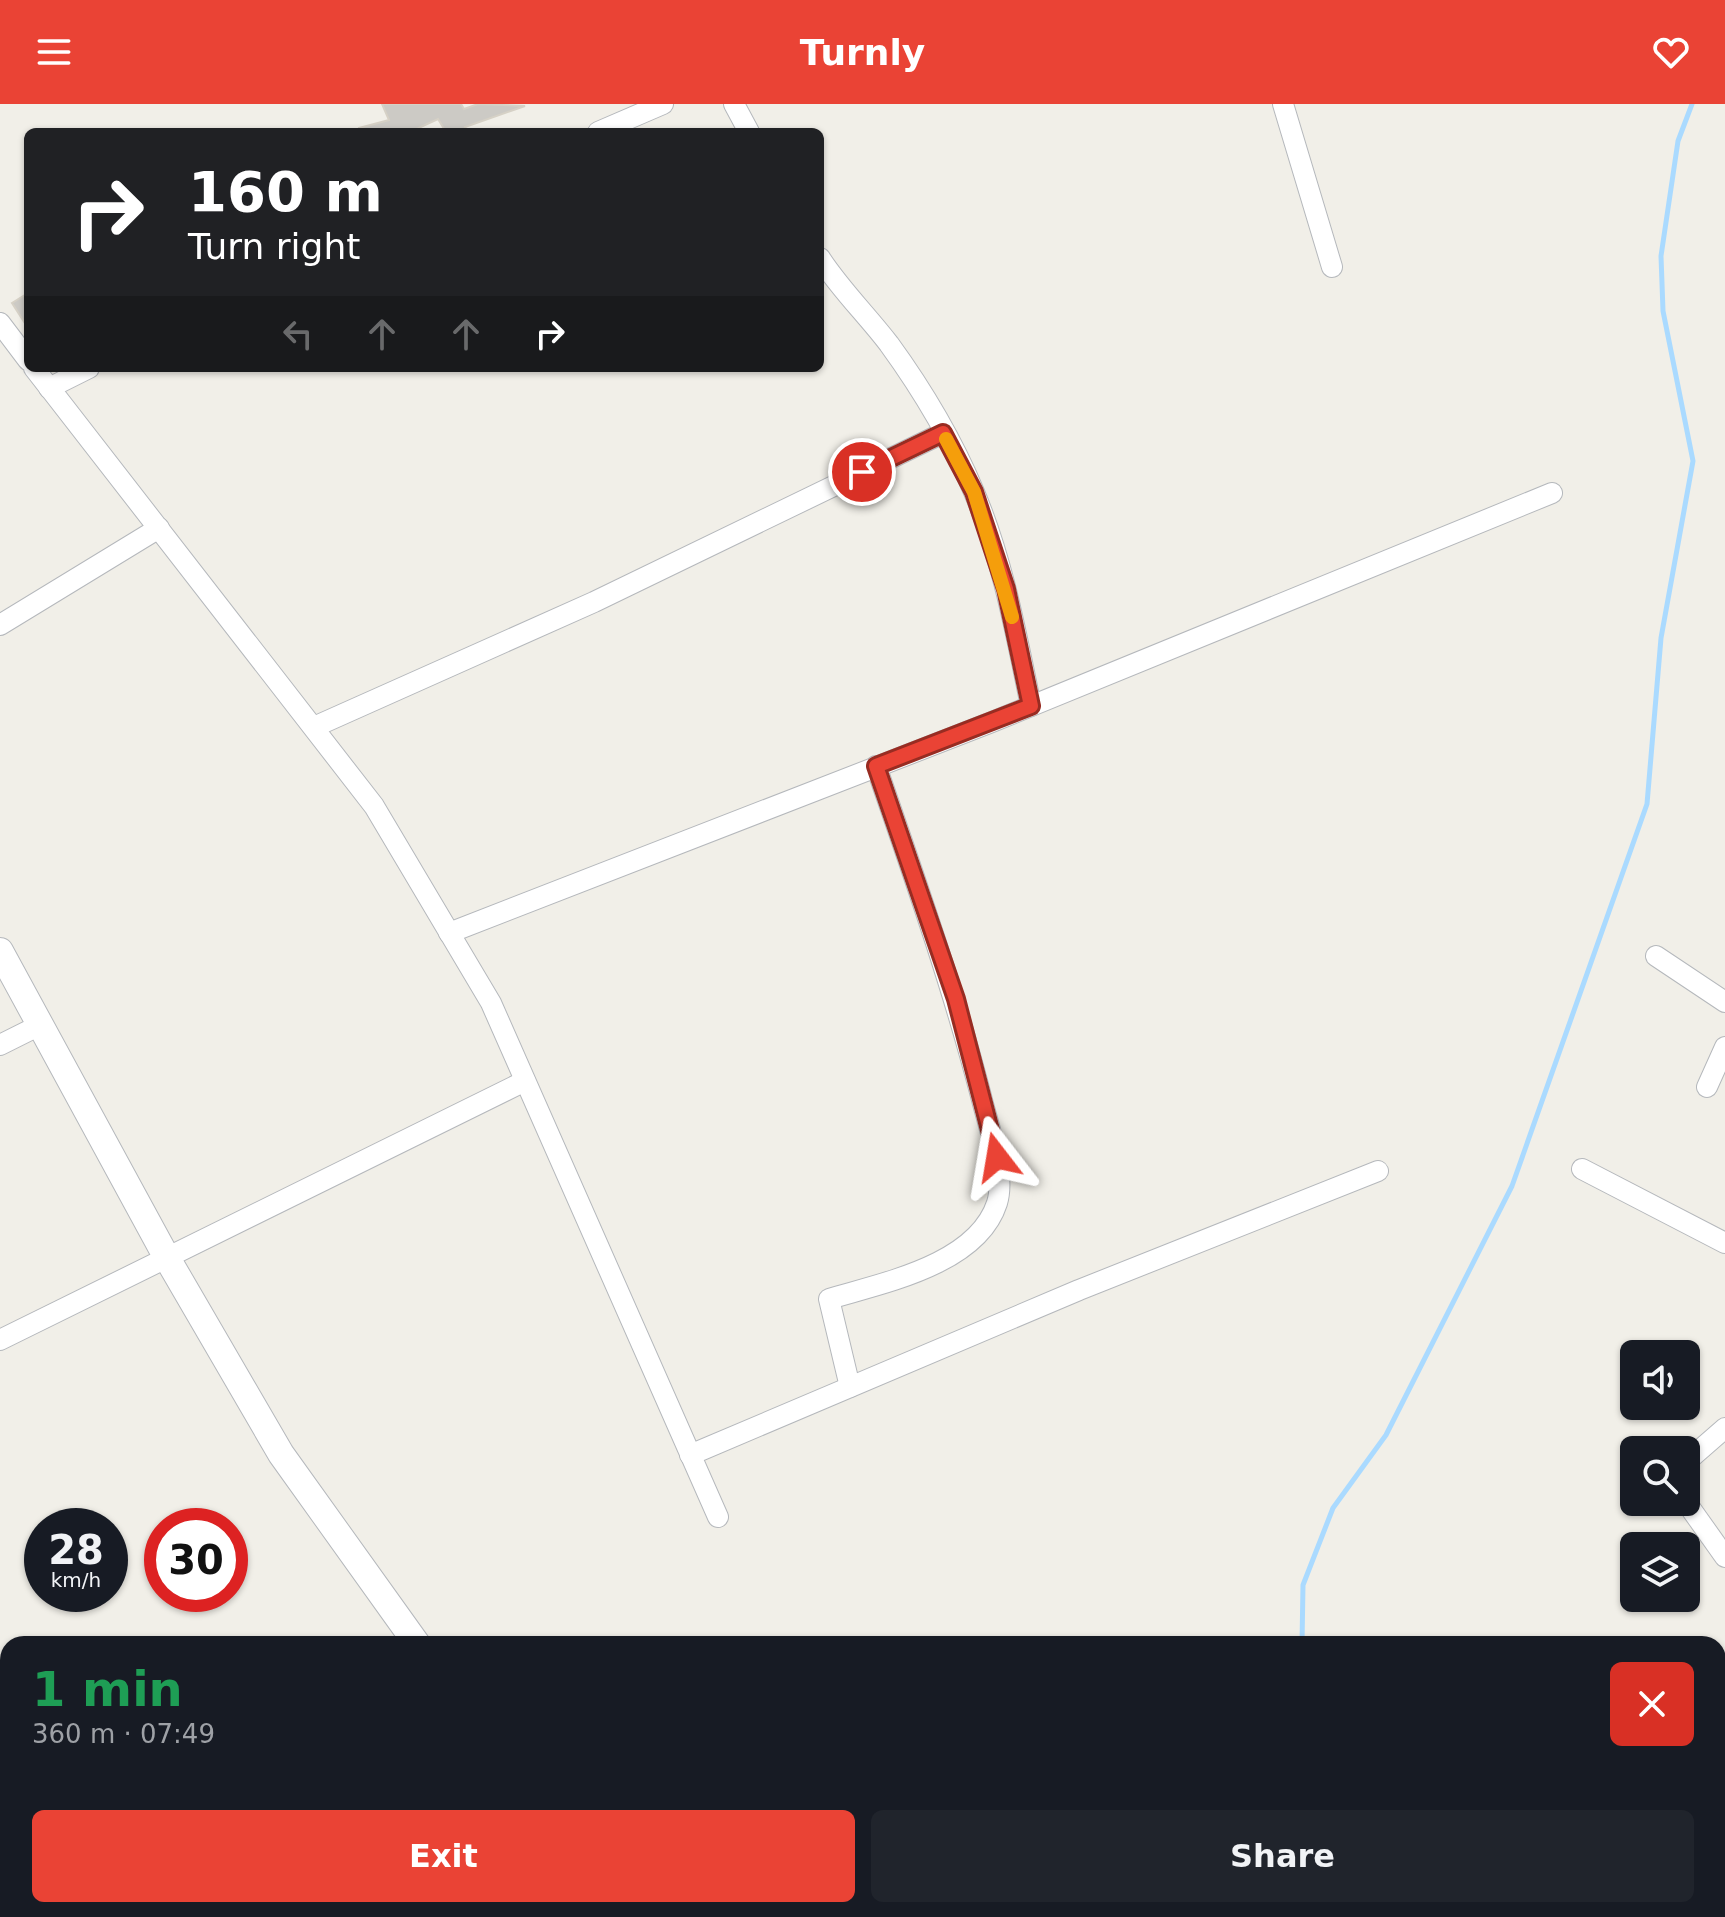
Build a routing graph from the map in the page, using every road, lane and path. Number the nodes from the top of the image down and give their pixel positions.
1 (663, 104) edge
2 (734, 104) edge
3 (1283, 104) edge
4 (607, 128) edge
5 (747, 128) edge
6 (824, 264) edge
7 (1332, 267) dead end
8 (0, 323) edge
9 (24, 355) edge
10 (37, 372) edge
11 (81, 372) edge
12 (49, 388) junction
13 (943, 433) junction
14 (1552, 493) dead end
15 (159, 528) junction
16 (0, 625) edge
17 (1031, 706) junction
18 (314, 727) junction
19 (876, 766) junction
20 (449, 933) junction
21 (0, 951) edge
22 (1656, 956) dead end
23 (1725, 1002) edge
24 (42, 1024) junction
25 (0, 1045) edge
26 (1725, 1047) edge
27 (525, 1081) junction
28 (1707, 1087) dead end
29 (1582, 1169) dead end
30 (1378, 1171) dead end
31 (1725, 1243) edge
32 (167, 1258) junction
33 (0, 1340) edge
34 (850, 1387) junction
35 (1725, 1428) edge
36 (1700, 1450) edge
37 (690, 1455) junction
38 (1696, 1516) edge
39 (718, 1517) dead end
40 (1725, 1557) edge
41 (411, 1636) edge

1 - 4 street
2 - 5 street
3 - 7 street
6 - 13 street
8 - 9 street
10 - 12 street
11 - 12 street
12 - 15 street
13 - 17 street
13 - 18 street
14 - 17 street
15 - 16 street
15 - 18 street
17 - 19 street
18 - 20 street
19 - 20 street
19 - 34 street
20 - 27 street
21 - 24 street
22 - 23 street
24 - 25 street
24 - 32 street
26 - 28 street
27 - 32 street
27 - 37 street
29 - 31 street
30 - 34 street
32 - 33 street
32 - 41 street
34 - 37 street
35 - 36 street
37 - 39 street
38 - 40 street

